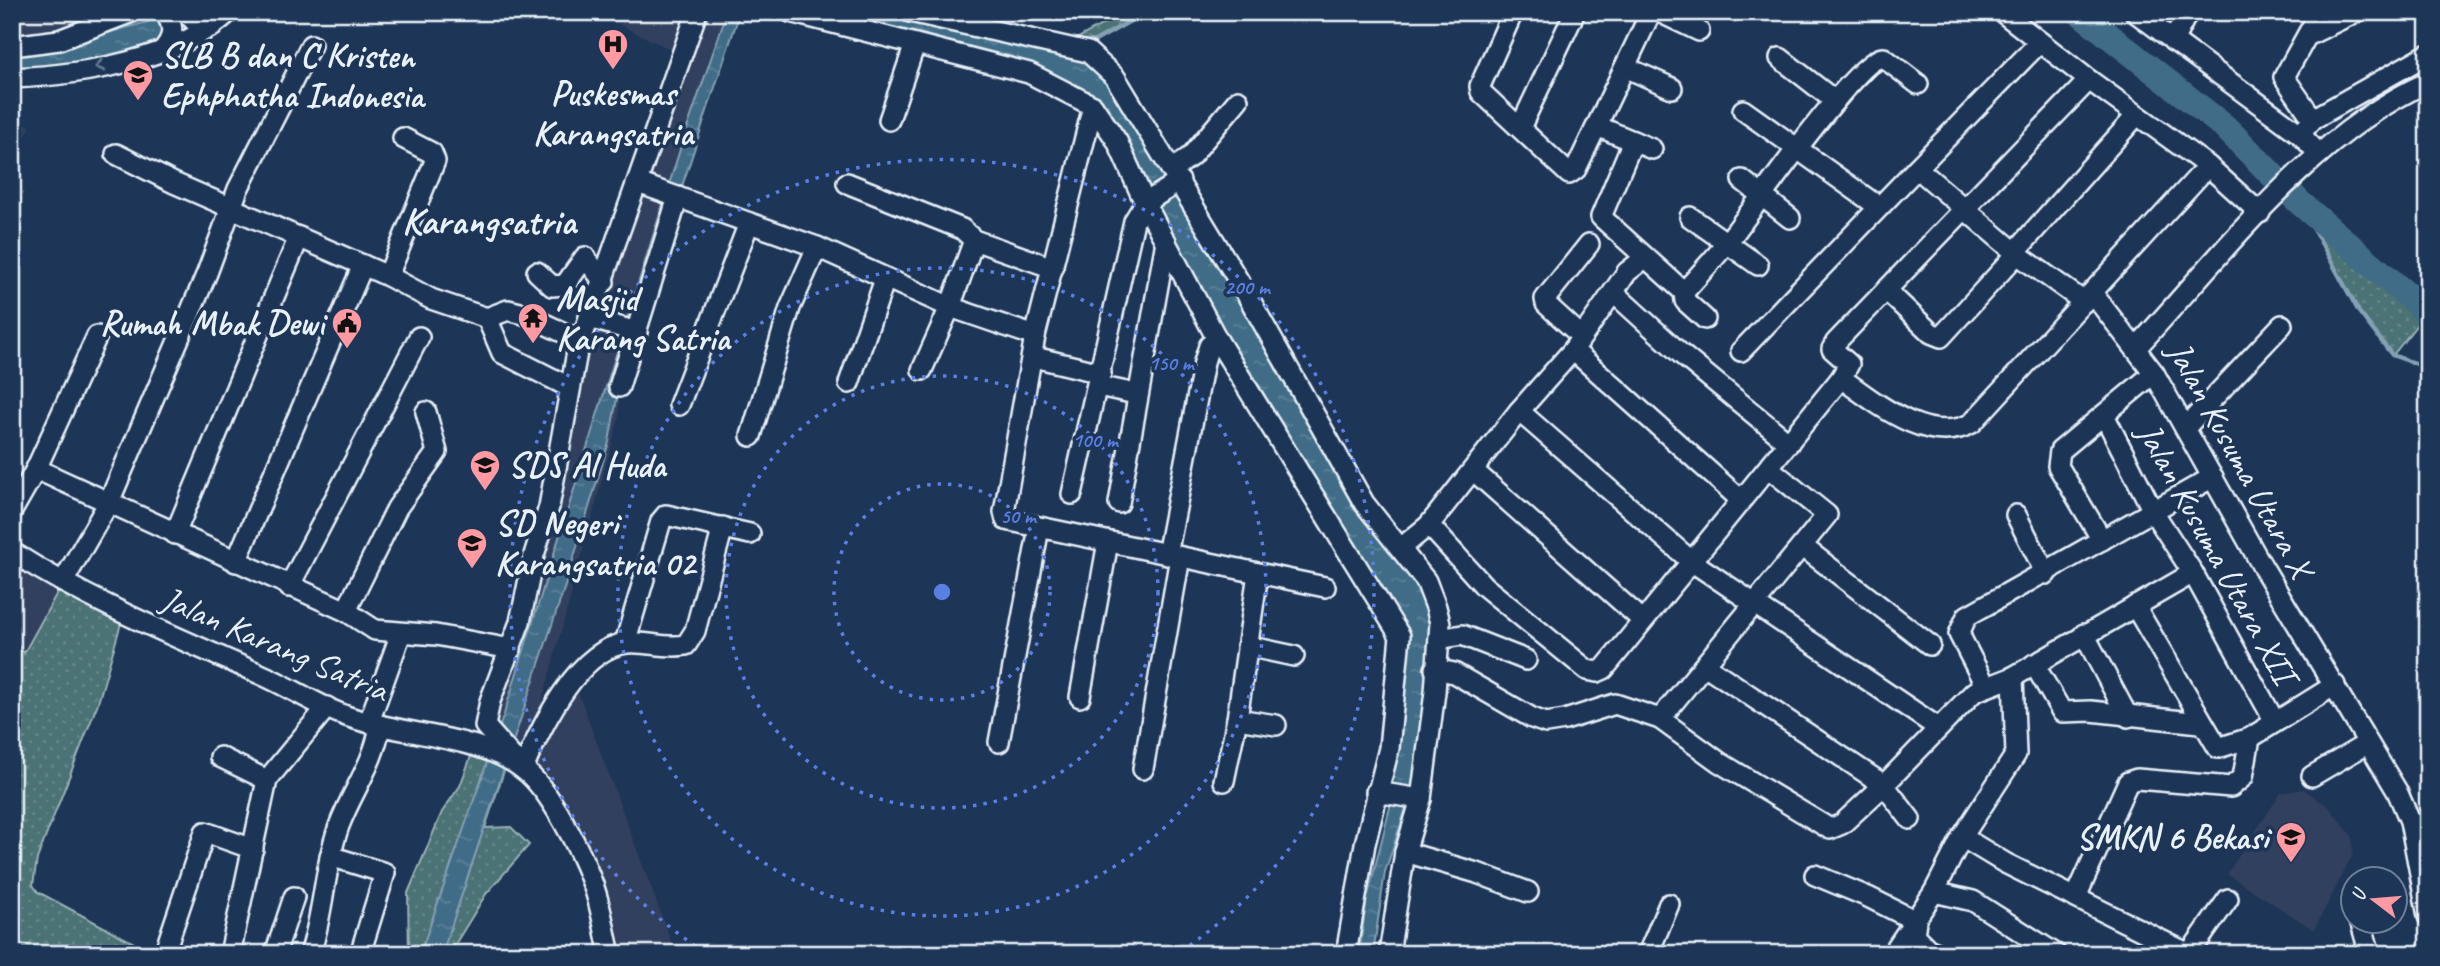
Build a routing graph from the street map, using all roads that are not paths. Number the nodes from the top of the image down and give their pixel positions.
1 (132, 12) edge
2 (165, 12) edge
3 (186, 12) edge
4 (229, 12) edge
5 (697, 12) edge
6 (790, 12) edge
7 (910, 12) edge
8 (1513, 12) edge
9 (1575, 12) edge
10 (1651, 12) edge
11 (1659, 12) edge
12 (2002, 12) edge
13 (2135, 12) edge
14 (2188, 12) edge
15 (2320, 12) edge
16 (2356, 12) edge
17 (212, 27) junction
18 (1699, 31) dead end
19 (2307, 36) junction
20 (2173, 41) junction
21 (2040, 42) junction
22 (915, 44) junction
23 (311, 45) dead end
24 (12, 46) edge
25 (162, 51) junction
26 (2428, 54) edge
27 (1780, 58) dead end
28 (1625, 67) junction
29 (12, 78) edge
30 (2089, 80) junction
31 (2428, 82) edge
32 (1918, 84) dead end
33 (1672, 88) dead end
34 (1238, 100) dead end
35 (1835, 101) junction
36 (1093, 106) junction
37 (1744, 110) dead end
38 (2136, 116) junction
39 (890, 120) dead end
40 (1597, 126) junction
41 (2306, 127) junction
42 (1520, 128) junction
43 (403, 138) dead end
44 (1633, 141) junction
45 (1799, 147) junction
46 (1652, 149) dead end
47 (116, 154) dead end
48 (2319, 154) junction
49 (2208, 166) junction
50 (1917, 168) junction
51 (1176, 176) junction
52 (1742, 180) dead end
53 (638, 183) junction
54 (847, 183) dead end
55 (1760, 195) junction
56 (678, 197) junction
57 (1145, 203) junction
58 (1879, 207) junction
59 (2265, 207) junction
60 (230, 208) junction
61 (1965, 209) junction
62 (1690, 217) dead end
63 (1790, 218) dead end
64 (749, 223) junction
65 (299, 237) junction
66 (974, 240) junction
67 (1166, 241) junction
68 (1728, 242) junction
69 (1589, 244) dead end
70 (817, 247) junction
71 (2016, 253) junction
72 (1645, 258) junction
73 (363, 265) junction
74 (1758, 265) dead end
75 (1053, 268) junction
76 (537, 272) dead end
77 (388, 276) junction
78 (885, 279) junction
79 (604, 282) junction
80 (1886, 290) junction
81 (1684, 292) junction
82 (1614, 293) junction
83 (2089, 298) junction
84 (950, 307) junction
85 (487, 318) junction
86 (589, 318) junction
87 (1704, 319) dead end
88 (2282, 325) dead end
89 (637, 332) junction
90 (97, 336) dead end
91 (1035, 336) junction
92 (419, 337) dead end
93 (1217, 339) junction
94 (581, 341) junction
95 (1577, 343) junction
96 (2137, 347) junction
97 (1741, 352) dead end
98 (1034, 357) junction
99 (922, 370) dead end
100 (2154, 373) junction
101 (1841, 378) junction
102 (1100, 379) junction
103 (849, 383) dead end
104 (569, 387) junction
105 (619, 387) dead end
106 (1136, 394) junction
107 (679, 405) dead end
108 (1519, 411) junction
109 (426, 412) dead end
110 (2104, 415) junction
111 (2185, 428) junction
112 (751, 436) dead end
113 (1789, 443) junction
114 (36, 469) junction
115 (1770, 469) junction
116 (1474, 471) junction
117 (2213, 477) junction
118 (1072, 494) dead end
119 (1741, 500) junction
120 (109, 502) junction
121 (1119, 503) dead end
122 (12, 511) edge
123 (2154, 513) junction
124 (2017, 515) dead end
125 (1429, 526) junction
126 (723, 527) junction
127 (1039, 528) junction
128 (175, 534) junction
129 (750, 534) dead end
130 (2102, 540) junction
131 (1108, 542) junction
132 (1802, 546) junction
133 (1402, 547) junction
134 (12, 552) edge
135 (1174, 556) junction
136 (1691, 561) junction
137 (236, 562) junction
138 (1258, 573) junction
139 (2193, 573) junction
140 (2046, 574) junction
141 (63, 582) junction
142 (289, 587) junction
143 (1325, 587) dead end
144 (1753, 605) junction
145 (2135, 606) junction
146 (346, 611) junction
147 (1642, 620) junction
148 (401, 632) junction
149 (2084, 635) junction
150 (1439, 639) junction
151 (625, 643) junction
152 (1930, 645) dead end
153 (1247, 646) junction
154 (511, 649) junction
155 (1294, 656) dead end
156 (1526, 660) dead end
157 (2034, 664) junction
158 (1706, 666) junction
159 (1435, 669) junction
160 (2012, 677) junction
161 (1985, 685) junction
162 (2335, 685) junction
163 (1080, 697) dead end
164 (327, 707) junction
165 (2128, 717) junction
166 (1237, 719) junction
167 (1660, 719) junction
168 (2275, 722) junction
169 (375, 723) junction
170 (2200, 723) junction
171 (1276, 725) dead end
172 (1937, 727) junction
173 (2250, 738) junction
174 (999, 742) dead end
175 (465, 743) junction
176 (2368, 743) junction
177 (219, 757) dead end
178 (523, 769) junction
179 (1143, 769) dead end
180 (2312, 776) dead end
181 (267, 780) junction
182 (1224, 781) dead end
183 (1884, 785) junction
184 (1376, 792) junction
185 (1422, 799) junction
186 (1910, 819) dead end
187 (1962, 837) junction
188 (253, 849) junction
189 (1405, 852) junction
190 (330, 856) junction
191 (1815, 875) dead end
192 (1528, 892) dead end
193 (1934, 892) junction
194 (294, 897) dead end
195 (2076, 897) junction
196 (2228, 899) dead end
197 (1669, 904) dead end
198 (2428, 916) edge
199 (1916, 921) junction
200 (2364, 934) edge
201 (164, 954) edge
202 (230, 954) edge
203 (275, 954) edge
204 (310, 954) edge
205 (360, 954) edge
206 (610, 954) edge
207 (1346, 954) edge
208 (1389, 954) edge
209 (1648, 954) edge
210 (1892, 954) edge
211 (1940, 954) edge
212 (2056, 954) edge
213 (2189, 954) edge
214 (2370, 954) edge

1 - 24 street
2 - 25 street
3 - 17 street
4 - 17 street
5 - 53 street
6 - 22 street
7 - 51 street
8 - 42 street
9 - 42 street
10 - 28 street
11 - 18 street
12 - 21 street
13 - 20 street
14 - 20 street
15 - 19 street
16 - 19 street
17 - 25 street
19 - 41 street
20 - 41 street
21 - 30 street
21 - 50 street
22 - 36 street
22 - 39 street
23 - 60 street
25 -> 29 street
26 - 41 street
27 - 35 street
28 - 33 street
28 - 40 street
30 - 38 street
30 - 61 street
31 - 48 street, Jalan Kusuma Utara X
32 - 35 street
34 - 51 street
35 - 45 street
36 - 57 street
36 - 75 street
37 - 45 street
38 - 49 street
38 - 71 street
40 - 42 street
40 - 44 street
41 - 48 street
43 - 77 street
44 - 46 street
44 - 72 street
45 - 55 street
45 - 58 street
47 - 60 street
48 - 59 street, Jalan Kusuma Utara X
49 - 59 street
49 - 83 street
50 - 58 street
50 - 61 street
51 - 57 street
51 - 133 street
52 - 55 street
53 - 56 street
53 - 79 street
54 - 66 street
55 - 63 street
55 - 68 street
56 - 64 street
56 - 89 street
57 - 67 street
57 - 102 street
58 - 97 street
59 - 96 street, Jalan Kusuma Utara X
60 - 65 street
60 - 120 street
61 - 71 street
61 - 80 street
62 - 68 street
64 - 70 street
64 - 107 street
65 - 73 street
65 - 128 street
66 - 75 street
66 - 84 street
67 - 93 street
67 - 106 street
68 - 74 street
68 - 81 street
69 - 95 street
70 - 78 street
70 - 112 street
71 - 80 street
71 - 83 street
72 - 81 street
72 - 82 street
73 - 77 street
73 - 137 street
75 - 91 street
76 - 79 street
77 - 85 street
78 - 84 street
78 - 103 street
79 - 86 street
80 - 101 street
81 - 87 street
82 - 95 street
82 - 113 street
83 - 96 street
83 - 101 street
84 - 91 street
84 - 99 street
85 - 94 street
85 - 104 street
86 - 89 street
86 - 94 street
88 - 111 street
89 - 105 street
90 - 114 street
91 - 98 street
92 - 142 street
93 - 135 street
93 - 184 street
94 - 104 street
95 - 108 street
95 - 119 street
96 - 100 street, Jalan Kusuma Utara X
98 - 102 street
98 - 127 street
100 - 110 street
100 - 111 street, Jalan Kusuma Utara X
101 - 113 street
102 - 106 street
102 - 118 street
104 - 154 street
106 - 121 street
108 - 116 street
108 - 136 street
109 - 146 street
110 - 123 street, Jalan Kusuma Utara XII
110 - 130 street
111 - 117 street, Jalan Kusuma Utara X
113 - 115 street
114 - 120 street
114 - 122 street
115 - 119 street
115 - 132 street
116 - 125 street
116 - 147 street
117 - 123 street
117 - 162 street, Jalan Kusuma Utara X
119 - 136 street
120 - 128 street
120 - 141 street
123 - 130 street
123 - 139 street, Jalan Kusuma Utara XII
124 - 140 street
125 - 133 street
125 - 147 street
126 - 129 street
126 - 151 street
126 - 151 street
127 - 131 street
127 - 174 street
128 - 137 street
130 - 140 street
131 - 135 street
131 - 163 street
132 - 144 street
132 - 152 street
133 - 150 street
134 - 141 street, Jalan Karang Satria
135 - 138 street
135 - 179 street
136 - 144 street
136 - 147 street
137 - 142 street
138 - 143 street
138 - 153 street
139 - 145 street
139 - 168 street, Jalan Kusuma Utara XII
140 - 161 street
141 - 164 street, Jalan Karang Satria
142 - 146 street
144 - 158 street
144 - 172 street
145 - 149 street
145 - 170 street
146 - 148 street
148 - 154 street
148 - 169 street
149 - 157 street
149 - 165 street
150 - 156 street
150 - 159 street
151 - 178 street
153 - 155 street
153 - 166 street
154 - 175 street
154 - 178 street
157 - 160 street
157 - 165 street
158 - 167 street
158 - 183 street
159 - 167 street
159 - 185 street
160 - 161 street
160 - 187 street
161 - 172 street
162 - 168 street
162 - 176 street, Jalan Kusuma Utara X
164 - 169 street, Jalan Karang Satria
164 - 181 street
165 - 170 street
166 - 171 street
166 - 182 street
167 - 183 street
168 - 173 street
169 - 175 street, Jalan Karang Satria
169 - 190 street
170 - 173 street
172 - 183 street
173 - 195 street
175 - 178 street, Jalan Karang Satria
176 - 180 street
176 - 198 street, Jalan Kusuma Utara X
177 - 181 street
178 - 206 street, Jalan Karang Satria
181 - 188 street
183 - 186 street
184 - 185 street
184 - 207 street
185 - 189 street
187 - 193 street
187 - 195 street
188 - 201 street
188 - 202 street
189 - 192 street
189 - 208 street
190 - 204 street
190 - 205 street
191 - 199 street
193 - 199 street
193 - 212 street
194 - 203 street
195 - 213 street
196 - 213 street
197 - 209 street
199 - 210 street
199 - 211 street
200 - 214 street

